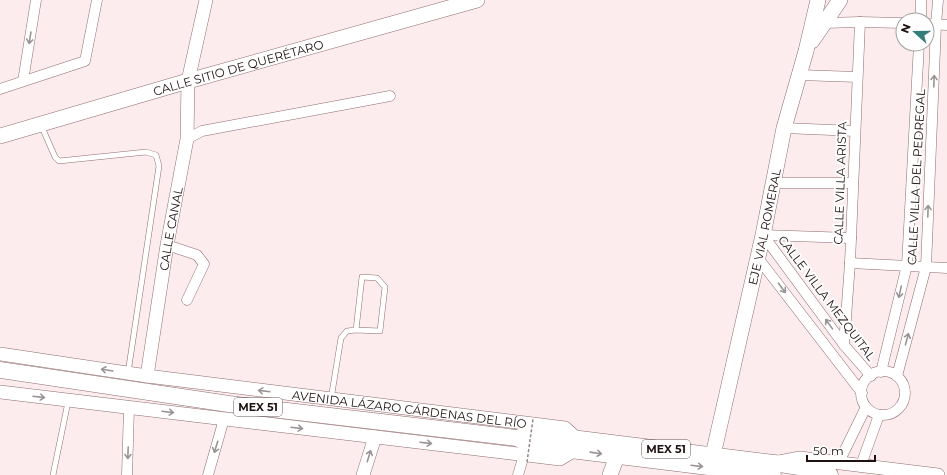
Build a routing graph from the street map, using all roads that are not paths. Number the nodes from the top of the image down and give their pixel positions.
1 (36, 0) edge
2 (97, 0) edge
3 (206, 0) edge
4 (477, 0) edge
5 (921, 0) edge
6 (938, 0) edge
7 (839, 1) edge
8 (819, 11) edge
9 (921, 12) edge
10 (935, 12) edge
11 (860, 22) junction
12 (895, 23) edge
13 (935, 24) edge
14 (947, 25) edge
15 (919, 52) edge
16 (931, 52) edge
17 (799, 75) junction
18 (858, 77) junction
19 (188, 80) junction
20 (23, 81) junction
21 (0, 89) edge
22 (390, 96) dead end
23 (41, 124) junction
24 (784, 128) junction
25 (855, 131) junction
26 (0, 136) edge
27 (187, 139) junction
28 (774, 183) junction
29 (853, 183) junction
30 (763, 235) junction
31 (851, 238) junction
32 (167, 245) junction
33 (758, 258) junction
34 (850, 263) junction
35 (907, 265) junction
36 (926, 267) junction
37 (947, 268) edge
38 (187, 300) dead end
39 (356, 330) junction
40 (844, 345) junction
41 (0, 354) edge
42 (0, 370) edge
43 (881, 372) junction
44 (128, 374) junction
45 (147, 376) junction
46 (871, 376) junction
47 (897, 376) junction
48 (0, 392) edge
49 (862, 393) junction
50 (331, 399) junction
51 (69, 400) junction
52 (866, 407) junction
53 (129, 408) junction
54 (879, 415) junction
55 (224, 419) junction
56 (375, 437) junction
57 (576, 444) junction
58 (618, 450) junction
59 (713, 455) junction
60 (526, 458) junction
61 (861, 465) junction
62 (737, 468) edge
63 (774, 469) edge
64 (834, 469) edge
65 (53, 475) edge
66 (127, 475) edge
67 (208, 475) edge
68 (364, 475) edge
69 (518, 475) edge
70 (610, 475) edge
71 (938, 475) edge

1 -> 20 street
2 - 20 street
3 - 19 street, CALLE CANAL
4 - 19 main road, CALLE SITIO DE QUERÉTARO
5 - 9 street
6 - 10 street, CALLE VILLA DEL PEDREGAL
7 - 8 main road, EJE VIAL ROMERAL
8 - 11 street
8 - 17 main road, EJE VIAL ROMERAL
11 - 12 street
11 - 18 street, CALLE VILLA ARISTA
13 - 14 street
15 - 35 street, CALLE VILLA DEL PEDREGAL
36 -> 16 street, CALLE VILLA DEL PEDREGAL
17 - 18 street
17 - 24 main road, EJE VIAL ROMERAL
18 - 25 street, CALLE VILLA ARISTA
19 - 23 main road, CALLE SITIO DE QUERÉTARO
19 - 27 street, CALLE CANAL
20 - 21 street
22 - 27 street
23 - 26 main road, CALLE SITIO DE QUERÉTARO
23 - 44 lane
24 - 25 street
24 - 28 main road, EJE VIAL ROMERAL
25 - 29 street, CALLE VILLA ARISTA
27 - 32 street, CALLE CANAL
28 - 29 street
28 - 30 main road, EJE VIAL ROMERAL
29 - 31 street, CALLE VILLA ARISTA
30 - 31 street
30 - 33 main road, EJE VIAL ROMERAL
40 -> 30 street, CALLE VILLA MEZQUITAL
31 - 34 street, CALLE VILLA ARISTA
32 - 38 street
32 - 45 street, CALLE CANAL
33 -> 49 street
33 - 59 main road, EJE VIAL ROMERAL
34 - 35 street
34 - 40 street, CALLE VILLA ARISTA
35 - 36 street
35 -> 43 street, CALLE VILLA DEL PEDREGAL
36 - 37 street
47 -> 36 street, CALLE VILLA DEL PEDREGAL
39 - 39 lane
39 - 50 lane
40 - 46 street, CALLE VILLA MEZQUITAL
44 -> 41 street, AVENIDA LÁZARO CÁRDENAS DEL RÍO
42 - 57 main road, AVENIDA LÁZARO CÁRDENAS DEL RÍO / MEX 51
43 - 46 street
43 - 47 street
44 - 45 street, AVENIDA LÁZARO CÁRDENAS DEL RÍO
50 -> 45 street, AVENIDA LÁZARO CÁRDENAS DEL RÍO
46 - 49 street
47 - 54 street
48 -> 51 street
49 - 52 street
50 - 57 street, AVENIDA LÁZARO CÁRDENAS DEL RÍO
51 - 53 street
51 - 65 lane
52 - 54 street
52 - 64 street
53 -> 55 street
53 -> 66 street
54 - 61 street
55 -> 56 street
55 -> 67 street
56 -> 60 street
68 -> 56 street
57 - 58 main road, AVENIDA LÁZARO CÁRDENAS DEL RÍO / MEX 51
57 - 60 street
58 - 59 main road, AVENIDA LÁZARO CÁRDENAS DEL RÍO / MEX 51
58 -> 62 main road, AVENIDA LÁZARO CÁRDENAS DEL RÍO / MEX 51
58 - 70 main road
59 - 62 main road, AVENIDA LÁZARO CÁRDENAS DEL RÍO / MEX 51
60 - 69 street
61 - 64 street, AVENIDA LÁZARO CÁRDENAS DEL RÍO
61 - 71 street, AVENIDA LÁZARO CÁRDENAS DEL RÍO
62 - 63 main road, AVENIDA LÁZARO CÁRDENAS DEL RÍO / MEX 51
63 - 64 main road, AVENIDA LÁZARO CÁRDENAS DEL RÍO / MEX 51

